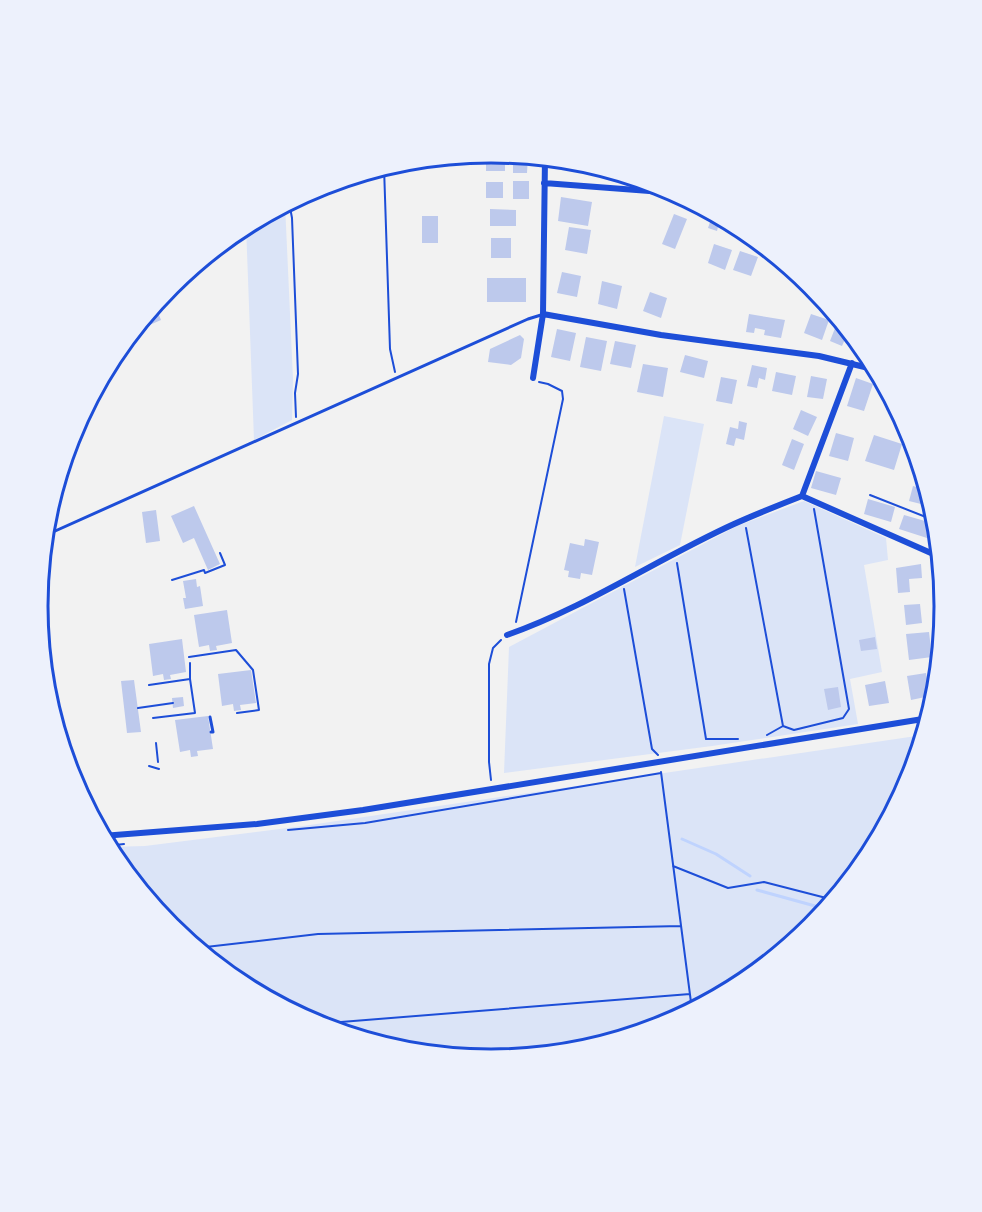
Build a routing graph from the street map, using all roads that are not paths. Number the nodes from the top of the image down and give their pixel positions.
1 (545, 167) edge
2 (544, 183) junction
3 (643, 190) edge
4 (543, 314) junction
5 (852, 363) junction
6 (863, 366) edge
7 (533, 378) road end
8 (802, 496) junction
9 (55, 531) edge
10 (930, 553) edge
11 (507, 634) road end
12 (210, 717) dead end
13 (919, 720) edge
14 (211, 732) dead end
15 (112, 836) edge

1 - 2 street
2 - 3 street
2 - 4 street
4 - 5 street
4 - 7 street
4 - 9 lane
5 - 6 street
5 - 8 street
8 - 10 street
8 - 11 street
12 - 14 lane
13 - 15 street

